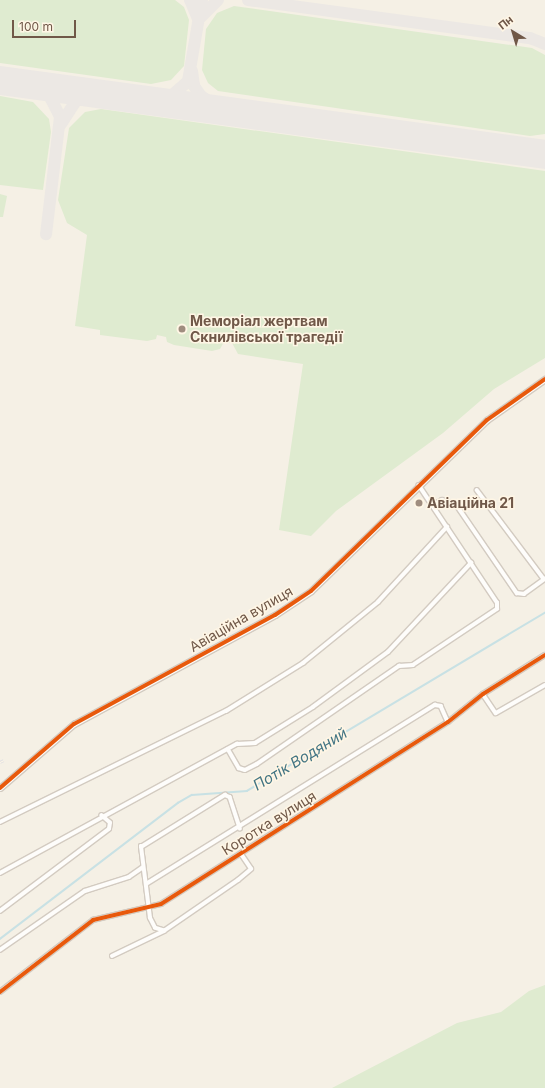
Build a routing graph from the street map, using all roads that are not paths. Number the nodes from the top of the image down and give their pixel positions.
1 (545, 378) edge
2 (419, 486) junction
3 (477, 490) dead end
4 (433, 505) junction
5 (448, 527) junction
6 (471, 563) junction
7 (544, 579) edge
8 (545, 655) edge
9 (545, 685) edge
10 (483, 694) junction
11 (448, 722) junction
12 (228, 749) junction
13 (0, 788) edge
14 (102, 816) junction
15 (0, 822) edge
16 (240, 828) junction
17 (241, 854) junction
18 (142, 868) junction
19 (0, 873) edge
20 (146, 884) junction
21 (148, 909) junction
22 (0, 911) edge
23 (164, 931) junction
24 (0, 950) edge
25 (112, 956) dead end
26 (0, 992) edge

1 - 2 street, Авіаційна вулиця
2 - 4 street
2 - 13 street, Авіаційна вулиця
3 - 7 street
4 - 5 street
4 - 7 street
5 - 6 street
5 - 15 street
6 - 12 street
6 - 12 street
8 - 10 street, Коротка вулиця
9 - 10 street
10 - 11 street, Коротка вулиця
11 - 16 street
11 - 17 street, Коротка вулиця
12 - 14 street
14 - 19 street
14 - 22 street
16 - 18 street
16 - 20 street
17 - 21 street, Коротка вулиця
17 - 23 street
18 - 20 street
18 - 24 street
20 - 21 street
21 - 23 street
21 - 26 street, Коротка вулиця
23 - 25 street

